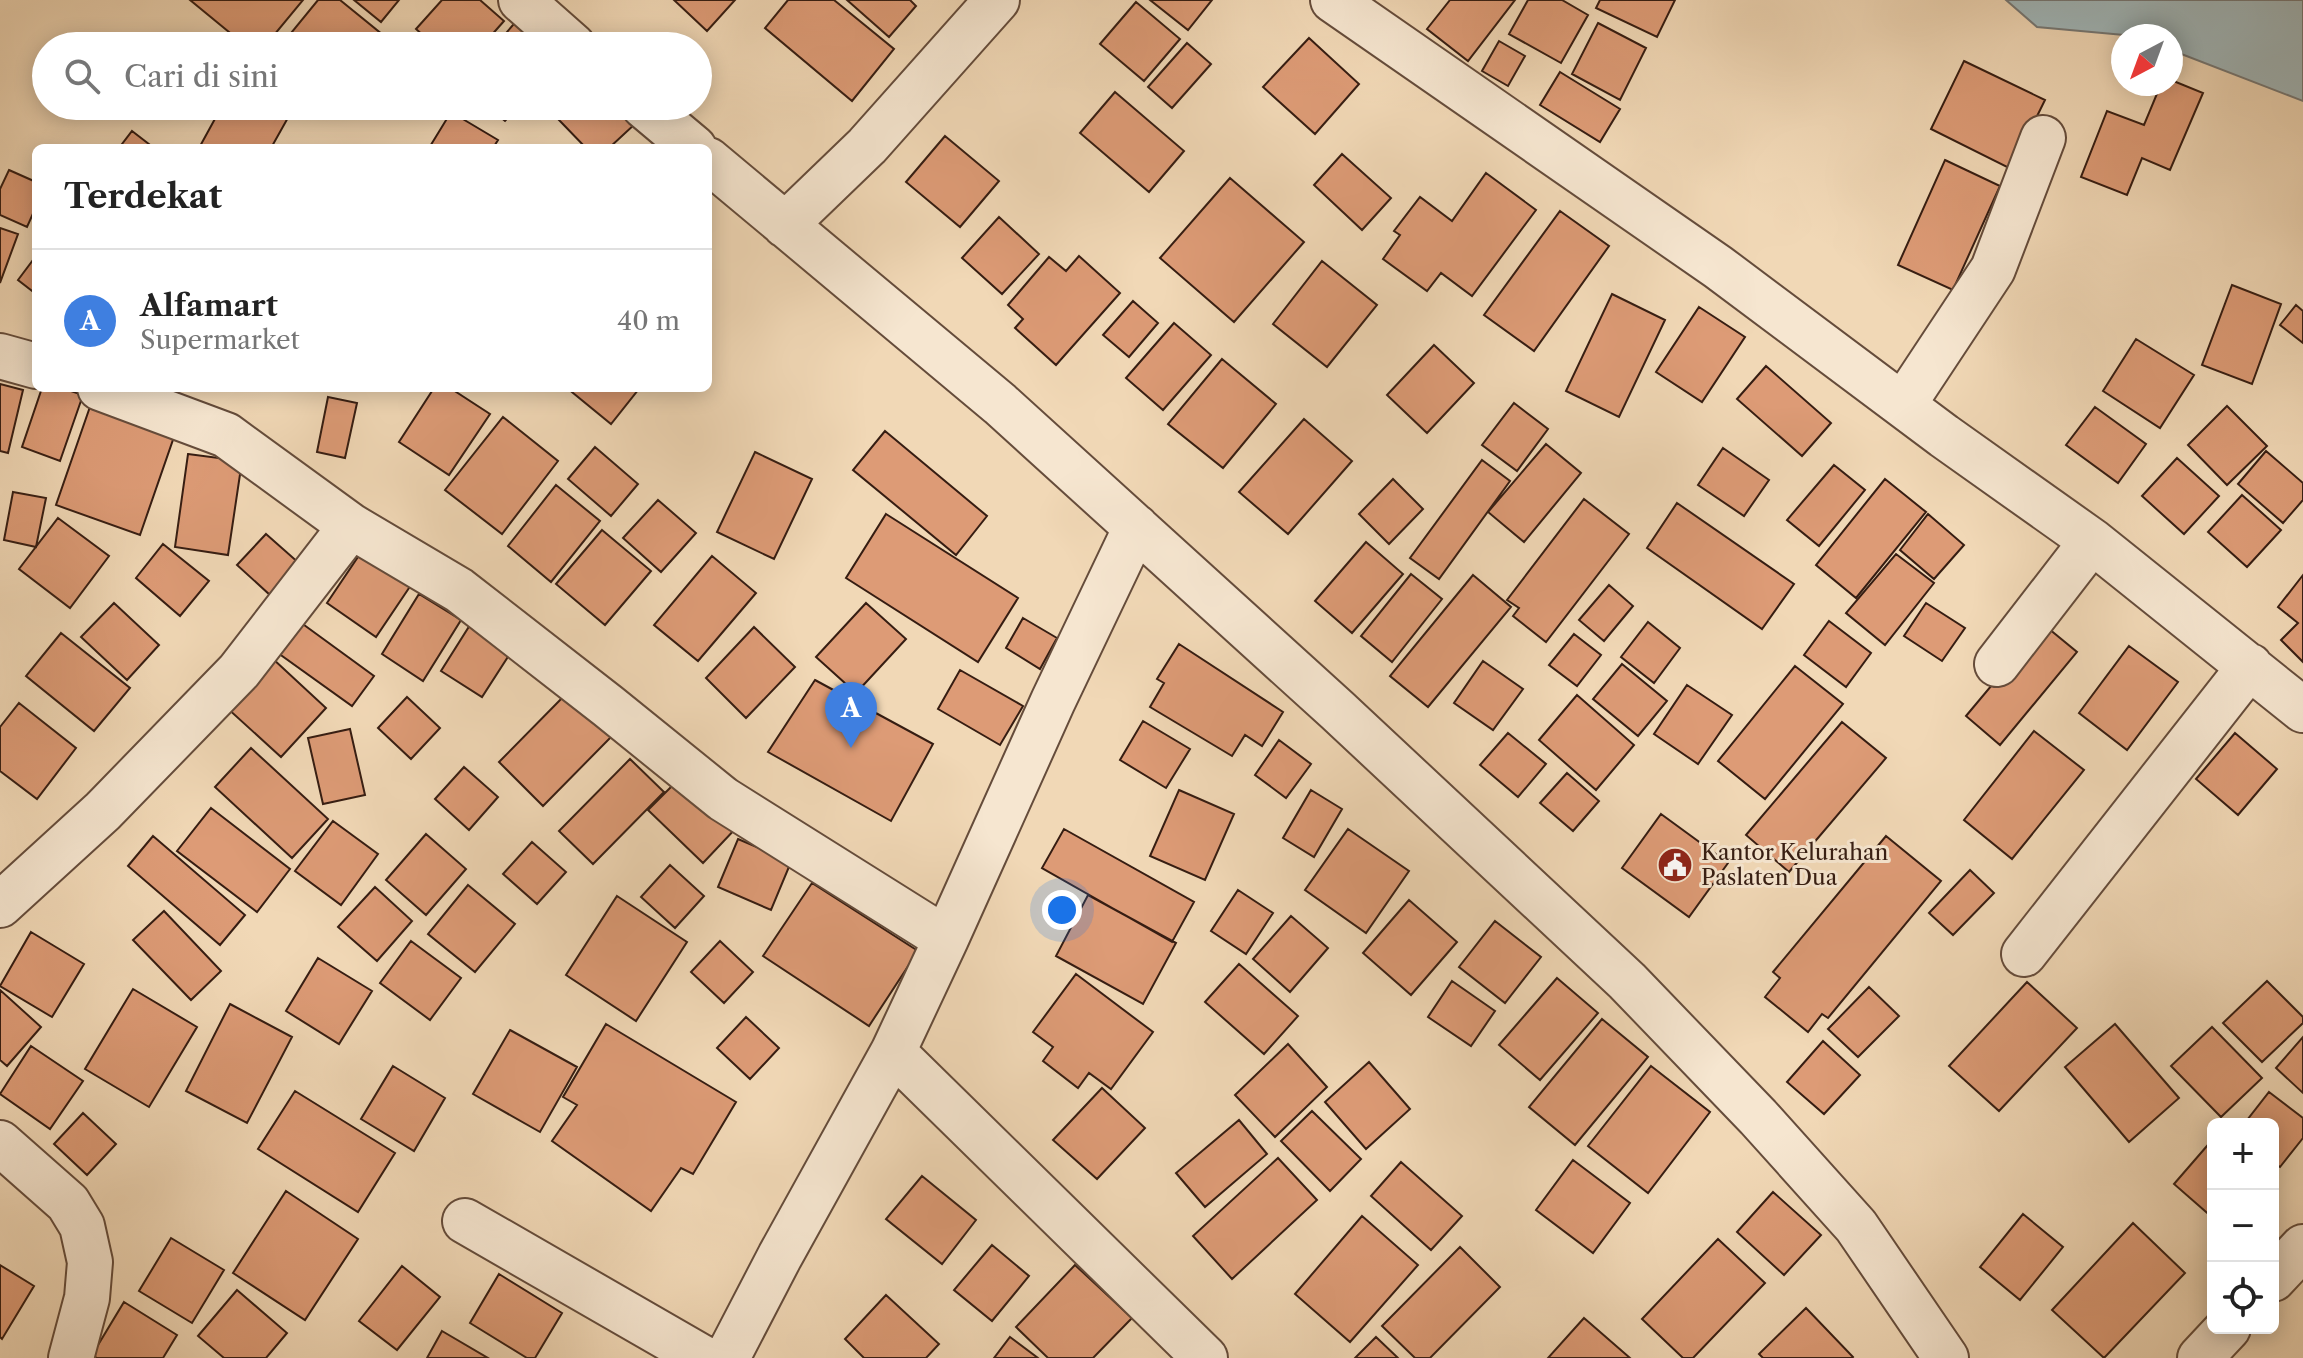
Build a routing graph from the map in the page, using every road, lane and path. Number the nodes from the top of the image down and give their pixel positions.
1 (521, 0) edge
2 (997, 0) edge
3 (1333, 0) edge
4 (557, 32) edge
5 (661, 120) edge
6 (2043, 138) dead end
7 (689, 144) edge
8 (712, 163) edge
9 (785, 225) junction
10 (0, 356) edge
11 (32, 365) edge
12 (111, 392) edge
13 (1903, 405) junction
14 (351, 526) junction
15 (1136, 527) junction
16 (2092, 541) junction
17 (1997, 664) dead end
18 (2250, 666) junction
19 (2303, 710) edge
20 (0, 905) edge
21 (946, 939) junction
22 (2024, 954) dead end
23 (893, 1052) junction
24 (0, 1143) edge
25 (465, 1221) dead end
26 (2303, 1247) edge
27 (2279, 1273) edge
28 (2222, 1334) edge
29 (71, 1358) edge
30 (703, 1358) edge
31 (727, 1358) edge
32 (1205, 1358) edge
33 (1946, 1358) edge
34 (2200, 1358) edge

1 - 4 street
2 - 9 street
3 - 13 street
5 - 7 street
6 - 13 street
8 - 9 street
9 - 15 street
10 - 11 street
12 - 14 street
13 - 16 street
14 - 20 street
14 - 21 street
15 - 21 street
15 - 33 street
16 - 17 street
16 - 18 street
18 - 19 street
18 - 22 street
21 - 23 street
23 - 31 street
23 - 32 street
24 - 29 street
25 - 30 street
26 - 27 street
28 - 34 street

